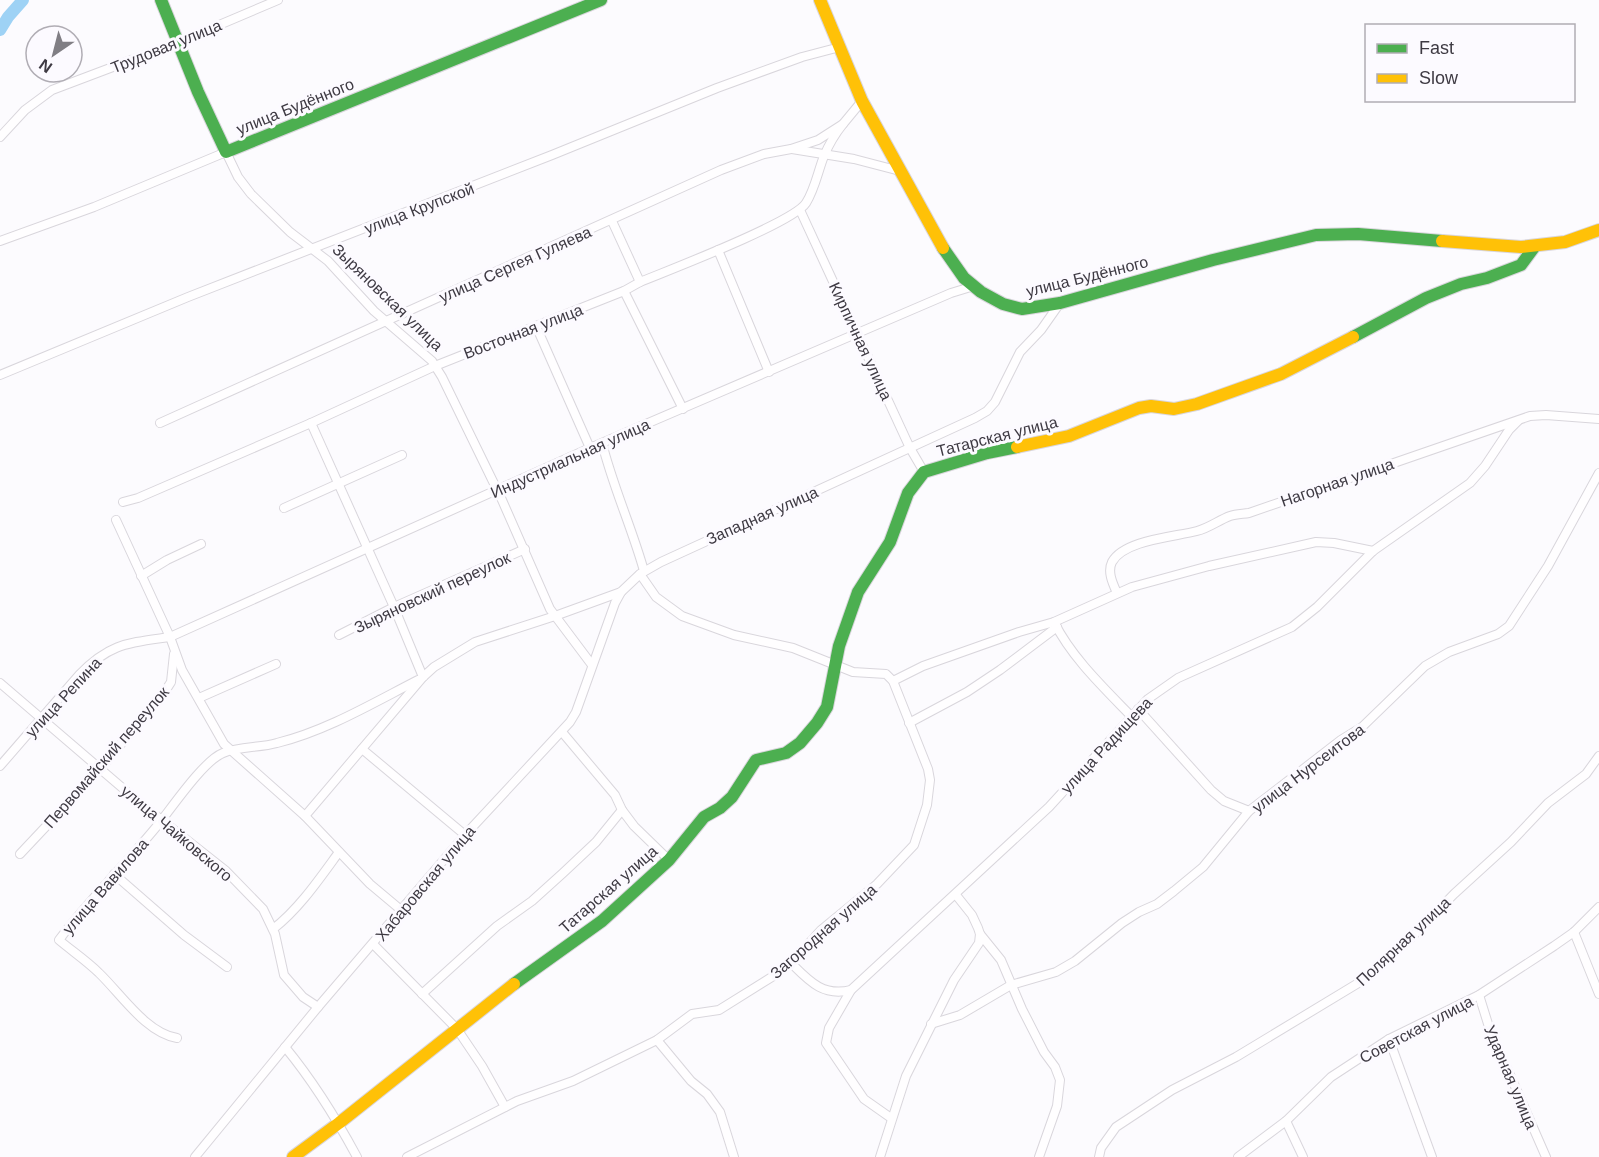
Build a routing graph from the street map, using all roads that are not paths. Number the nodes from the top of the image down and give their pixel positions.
1 (161, 0) edge
2 (278, 0) edge
3 (601, 0) edge
4 (820, 0) edge
5 (179, 42) junction
6 (840, 47) junction
7 (862, 101) junction
8 (843, 124) junction
9 (0, 137) edge
10 (791, 149) junction
11 (226, 152) junction
12 (824, 155) junction
13 (900, 171) junction
14 (800, 210) junction
15 (612, 220) junction
16 (1599, 230) edge
17 (0, 241) edge
18 (1535, 246) junction
19 (312, 249) junction
20 (718, 249) junction
21 (640, 282) junction
22 (974, 286) junction
23 (624, 291) junction
24 (1060, 303) junction
25 (387, 322) junction
26 (536, 326) junction
27 (859, 334) junction
28 (435, 366) junction
29 (769, 372) junction
30 (0, 375) edge
31 (683, 409) junction
32 (1599, 419) edge
33 (1518, 421) junction
34 (160, 423) dead end
35 (311, 423) junction
36 (602, 443) junction
37 (590, 448) junction
38 (910, 448) junction
39 (402, 455) dead end
40 (924, 472) junction
41 (1599, 473) edge
42 (338, 484) junction
43 (497, 490) junction
44 (123, 502) dead end
45 (285, 508) dead end
46 (116, 520) dead end
47 (201, 544) dead end
48 (367, 548) junction
49 (525, 549) junction
50 (1372, 551) junction
51 (642, 572) junction
52 (141, 576) junction
53 (621, 592) junction
54 (1117, 593) junction
55 (394, 607) junction
56 (555, 616) junction
57 (1055, 624) junction
58 (339, 635) dead end
59 (170, 637) junction
60 (174, 651) junction
61 (276, 664) dead end
62 (592, 665) junction
63 (835, 665) junction
64 (423, 677) junction
65 (893, 681) junction
66 (0, 683) edge
67 (199, 698) junction
68 (1135, 713) junction
69 (42, 717) junction
70 (909, 723) junction
71 (562, 732) junction
72 (362, 749) junction
73 (227, 752) junction
74 (1599, 756) edge
75 (0, 766) edge
76 (100, 768) junction
77 (622, 810) junction
78 (1249, 811) junction
79 (305, 816) junction
80 (161, 819) junction
81 (465, 835) junction
82 (339, 852) junction
83 (20, 854) dead end
84 (669, 860) junction
85 (114, 874) junction
86 (956, 894) junction
87 (1599, 907) edge
88 (401, 910) junction
89 (273, 929) junction
90 (1574, 932) junction
91 (980, 934) junction
92 (373, 944) junction
93 (791, 963) junction
94 (227, 967) dead end
95 (1011, 985) junction
96 (851, 990) junction
97 (422, 994) junction
98 (1599, 994) edge
99 (1479, 995) junction
100 (318, 1007) junction
101 (931, 1024) junction
102 (458, 1029) junction
103 (177, 1038) dead end
104 (1389, 1039) junction
105 (657, 1040) junction
106 (285, 1047) junction
107 (505, 1107) junction
108 (891, 1118) junction
109 (1286, 1121) junction
110 (339, 1123) junction
111 (195, 1157) edge
112 (293, 1157) edge
113 (357, 1157) edge
114 (407, 1157) edge
115 (734, 1157) edge
116 (880, 1157) edge
117 (1039, 1157) edge
118 (1099, 1157) edge
119 (1238, 1157) edge
120 (1303, 1157) edge
121 (1432, 1157) edge
122 (1546, 1157) edge

1 - 5 street, Зыряновская улица
2 - 5 street, Трудовая улица
3 - 11 street, улица Будённого
4 - 6 street, улица Будённого
5 - 9 street, Трудовая улица
5 - 11 street, Зыряновская улица
6 - 7 street, улица Будённого
6 - 19 street, улица Крупской
7 - 8 street, улица Сергея Гуляева
7 - 13 street, улица Будённого
8 - 10 street, улица Сергея Гуляева
8 - 12 street
10 - 12 street
10 - 15 street, улица Сергея Гуляева
11 - 17 street, улица Будённого
11 - 19 street, Зыряновская улица
12 - 13 street
12 - 14 street
13 - 22 street, улица Будённого
14 - 20 street, Восточная улица
14 - 27 street, Кирпичная улица
15 - 21 street
15 - 25 street, улица Сергея Гуляева
16 - 18 street
18 - 24 street, улица Будённого
18 - 40 street, Татарская улица
19 - 25 street, Зыряновская улица
19 - 30 street, улица Крупской
20 - 21 street, Восточная улица
20 - 29 street
21 - 23 street, Восточная улица
22 - 24 street, улица Будённого
22 - 27 street, Индустриальная улица
23 - 26 street, Восточная улица
23 - 31 street
24 - 38 street, Западная улица
25 - 28 street, Зыряновская улица
25 - 34 street, улица Сергея Гуляева
26 - 28 street, Восточная улица
26 - 37 street
27 - 29 street, Индустриальная улица
27 - 38 street, Кирпичная улица
28 - 35 street, Восточная улица
28 - 43 street, Зыряновская улица
29 - 31 street, Индустриальная улица
31 - 36 street, Индустриальная улица
32 - 33 street, Нагорная улица
33 - 50 street, улица Радищева
33 - 54 street, Нагорная улица
35 - 42 street
35 - 44 street, Восточная улица
36 - 37 street, Индустриальная улица
36 - 51 street
37 - 43 street, Индустриальная улица
38 - 40 street, Кирпичная улица
38 - 51 street, Западная улица
39 - 42 street
40 - 63 street, Татарская улица
41 - 78 street, улица Нурсеитова
42 - 45 street
42 - 48 street
43 - 48 street, Индустриальная улица
43 - 49 street, Зыряновская улица
46 - 52 street
47 - 52 street
48 - 55 street
48 - 59 street, Индустриальная улица
49 - 55 street, Зыряновский переулок
49 - 56 street, Зыряновская улица
50 - 54 street
50 - 68 street, улица Радищева
51 - 53 street, Западная улица
51 - 63 street
52 - 59 street
53 - 56 street, Западная улица
53 - 62 street, Хабаровская улица
54 - 57 street
55 - 58 street, Зыряновский переулок
55 - 64 street
56 - 62 street, Зыряновская улица
56 - 64 street, Западная улица
57 - 65 street
57 - 68 street
57 - 70 street
59 - 60 street
59 - 69 street, улица Репина
60 - 67 street
60 - 76 street, Первомайский переулок
61 - 67 street
62 - 71 street, Хабаровская улица
63 - 65 street
63 - 84 street, Татарская улица
64 - 72 street, Западная улица
64 - 73 street, Западная улица
65 - 70 street, Загородная улица
66 - 69 street, улица Чайковского
67 - 73 street
68 - 78 street
68 - 86 street, улица Радищева
69 - 75 street, улица Репина
69 - 76 street, улица Чайковского
70 - 93 street, Загородная улица
71 - 77 street
71 - 81 street, Хабаровская улица
72 - 79 street, Западная улица
72 - 81 street
73 - 79 street
73 - 80 street, улица Вавилова
74 - 118 street, Полярная улица
76 - 80 street, улица Чайковского
76 - 83 street, Первомайский переулок
77 - 84 street
77 - 97 street
78 - 95 street, улица Нурсеитова
79 - 82 street
80 - 85 street, улица Вавилова
80 - 89 street, улица Чайковского
81 - 88 street, Хабаровская улица
82 - 88 street
82 - 89 street
84 - 102 street, Татарская улица
85 - 94 street
85 - 103 street, улица Вавилова
86 - 91 street
86 - 96 street, улица Радищева
87 - 90 street, Советская улица
88 - 92 street, Хабаровская улица
89 - 100 street, улица Чайковского
90 - 98 street
90 - 99 street, Советская улица
91 - 95 street
91 - 101 street
92 - 97 street
92 - 100 street, Хабаровская улица
93 - 96 street
93 - 105 street, Загородная улица
95 - 101 street, улица Нурсеитова
95 - 117 street
96 - 108 street, улица Радищева
97 - 102 street
99 - 104 street, Советская улица
99 - 122 street, Ударная улица
100 - 106 street, Хабаровская улица
101 - 108 street
102 - 107 street
102 - 110 street, Татарская улица
104 - 109 street, Советская улица
104 - 121 street
105 - 107 street, Загородная улица
105 - 115 street
106 - 110 street
106 - 111 street, Хабаровская улица
107 - 114 street, Загородная улица
108 - 116 street
109 - 119 street, Советская улица
109 - 120 street
110 - 112 street, Татарская улица
110 - 113 street

